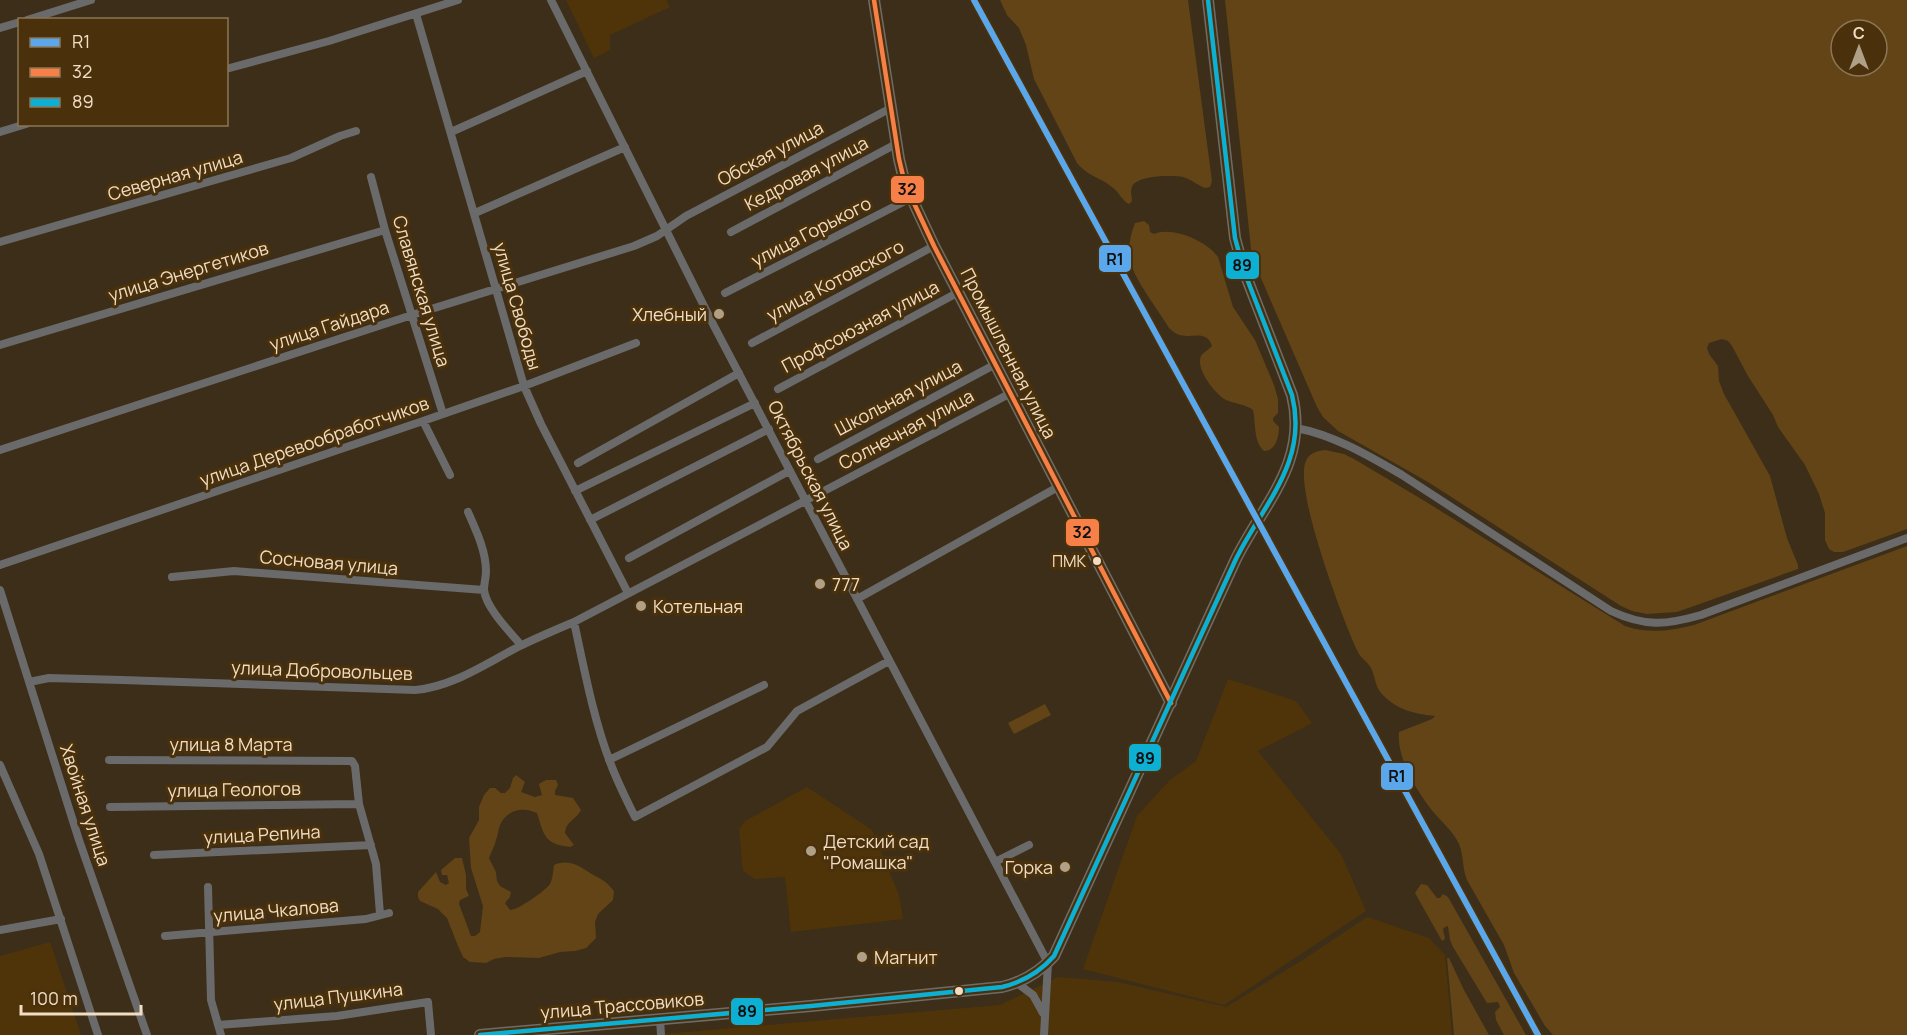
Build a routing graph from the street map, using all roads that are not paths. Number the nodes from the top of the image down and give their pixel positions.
1 (91, 0) edge
2 (458, 0) edge
3 (551, 0) edge
4 (874, 0) edge
5 (1208, 0) edge
6 (416, 14) junction
7 (33, 18) edge
8 (18, 23) edge
9 (0, 28) edge
10 (228, 68) edge
11 (587, 71) junction
12 (891, 108) junction
13 (20, 126) edge
14 (356, 131) dead end
15 (0, 132) edge
16 (451, 132) junction
17 (896, 144) junction
18 (625, 147) junction
19 (371, 177) dead end
20 (911, 198) junction
21 (475, 213) junction
22 (385, 230) junction
23 (666, 230) junction
24 (730, 232) dead end
25 (0, 242) edge
26 (934, 246) junction
27 (497, 289) junction
28 (725, 293) dead end
29 (957, 293) junction
30 (412, 315) junction
31 (636, 343) dead end
32 (752, 343) dead end
33 (0, 345) edge
34 (994, 365) junction
35 (739, 373) junction
36 (524, 386) junction
37 (778, 389) dead end
38 (1009, 394) junction
39 (755, 402) junction
40 (443, 414) junction
41 (423, 422) junction
42 (1296, 428) junction
43 (769, 429) junction
44 (0, 450) edge
45 (818, 459) dead end
46 (578, 463) dead end
47 (789, 471) junction
48 (450, 475) dead end
49 (1058, 486) junction
50 (575, 490) junction
51 (806, 501) junction
52 (468, 512) dead end
53 (590, 520) junction
54 (1907, 538) edge
55 (629, 558) dead end
56 (0, 565) edge
57 (172, 577) dead end
58 (0, 590) edge
59 (484, 590) junction
60 (628, 592) junction
61 (857, 599) junction
62 (574, 622) junction
63 (521, 645) junction
64 (889, 661) junction
65 (29, 682) junction
66 (764, 685) dead end
67 (1171, 703) junction
68 (109, 760) dead end
69 (609, 760) junction
70 (0, 765) edge
71 (359, 804) junction
72 (110, 807) dead end
73 (371, 845) junction
74 (1029, 845) dead end
75 (154, 855) dead end
76 (995, 862) junction
77 (208, 887) dead end
78 (61, 919) junction
79 (0, 930) edge
80 (210, 932) junction
81 (165, 936) dead end
82 (1048, 963) junction
83 (1017, 983) junction
84 (1045, 1016) junction
85 (660, 1019) junction
86 (218, 1025) junction
87 (145, 1033) edge
88 (98, 1035) edge
89 (221, 1035) edge
90 (431, 1035) edge
91 (480, 1035) edge
92 (661, 1035) edge
93 (1044, 1035) edge

1 - 7 street
2 - 6 street
3 - 11 street, Октябрьская улица
4 - 12 main road, Промышленная улица
5 - 42 main road
6 - 10 street
6 - 16 street, улица Свободы
8 - 9 street
11 - 16 street
11 - 18 street, Октябрьская улица
12 - 17 main road, Промышленная улица
12 - 23 street, Обская улица
13 - 15 street
14 - 25 street, Северная улица
16 - 21 street, улица Свободы
17 - 20 main road, Промышленная улица
17 - 24 street, Кедровая улица
18 - 21 street
18 - 23 street, Октябрьская улица
19 - 22 street, Славянская улица
20 - 26 main road, Промышленная улица
20 - 28 street, улица Горького
21 - 27 street, улица Свободы
22 - 30 street, Славянская улица
22 - 33 street, улица Энергетиков
23 - 27 street, улица Гайдара
23 - 35 street, Октябрьская улица
26 - 29 main road, Промышленная улица
26 - 32 street, улица Котовского
27 - 30 street, улица Гайдара
27 - 36 street, улица Свободы
29 - 34 main road, Промышленная улица
29 - 37 street, Профсоюзная улица
30 - 40 street, Славянская улица
30 - 44 street, улица Гайдара
31 - 36 street, улица Деревообработчиков
34 - 38 main road, Промышленная улица
34 - 45 street, Школьная улица
35 - 39 street, Октябрьская улица
35 - 46 street
36 - 40 street, улица Деревообработчиков
36 - 50 street, улица Свободы
38 - 49 main road, Промышленная улица
38 - 51 street, Солнечная улица
39 - 43 street, Октябрьская улица
39 - 50 street
40 - 41 street, улица Деревообработчиков
41 - 48 street
41 - 56 street, улица Деревообработчиков
42 - 54 street
42 - 67 main road
43 - 47 street, Октябрьская улица
43 - 53 street
47 - 51 street, Октябрьская улица
47 - 55 street
49 - 61 street
49 - 67 main road, Промышленная улица
50 - 53 street, улица Свободы
51 - 60 street, Солнечная улица
51 - 61 street, Октябрьская улица
52 - 59 street
53 - 60 street, улица Свободы
57 - 59 street, Сосновая улица
58 - 65 street, Хвойная улица
59 - 63 street
60 - 62 street, улица Добровольцев
61 - 64 street, Октябрьская улица
62 - 63 street, улица Добровольцев
62 - 69 street
63 - 65 street, улица Добровольцев
64 - 69 street
64 - 76 street, Октябрьская улица
65 - 87 street, Хвойная улица
66 - 69 street
67 - 82 main road
68 - 71 street, улица 8 Марта
70 - 78 street
71 - 72 street, улица Геологов
71 - 73 street
73 - 75 street, улица Репина
73 - 80 street, улица Чкалова
74 - 76 street
76 - 82 street, Октябрьская улица
77 - 80 street
78 - 79 street
78 - 88 street
80 - 81 street, улица Чкалова
80 - 86 street
82 - 83 main road
82 - 84 street
83 - 84 street
83 - 85 main road, улица Трассовиков
84 - 93 street
85 - 91 main road, улица Трассовиков
85 - 92 street
86 - 89 street
86 - 90 street, улица Пушкина

